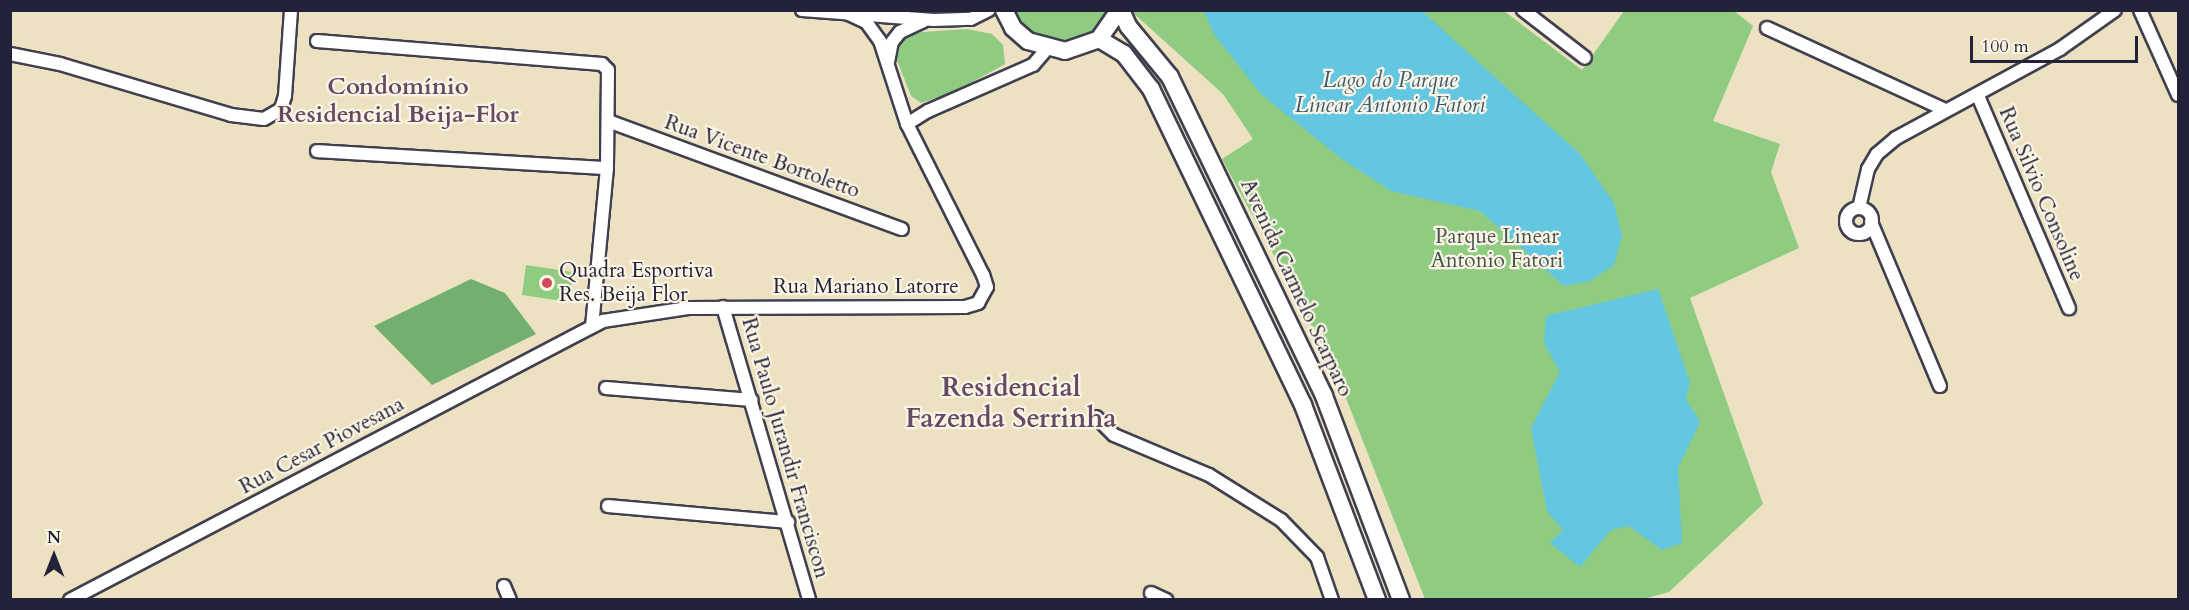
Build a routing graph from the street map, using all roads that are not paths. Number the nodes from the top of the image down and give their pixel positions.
1 (291, 10) edge
2 (802, 10) edge
3 (989, 10) edge
4 (1004, 10) edge
5 (1120, 10) edge
6 (1523, 10) edge
7 (2140, 10) edge
8 (845, 12) edge
9 (2106, 12) edge
10 (962, 14) edge
11 (934, 20) junction
12 (1767, 28) dead end
13 (1099, 39) junction
14 (317, 40) dead end
15 (1047, 49) junction
16 (10, 54) edge
17 (1585, 58) dead end
18 (888, 66) junction
19 (2178, 95) edge
20 (1978, 96) junction
21 (1945, 110) junction
22 (609, 121) junction
23 (907, 124) junction
24 (316, 150) dead end
25 (607, 168) junction
26 (1860, 208) junction
27 (1871, 222) junction
28 (902, 229) dead end
29 (723, 307) junction
30 (2069, 308) dead end
31 (592, 326) junction
32 (1940, 386) dead end
33 (606, 388) dead end
34 (752, 400) junction
35 (1096, 417) dead end
36 (609, 506) dead end
37 (788, 522) junction
38 (504, 586) dead end
39 (1151, 593) dead end
40 (69, 600) edge
41 (510, 600) edge
42 (809, 600) edge
43 (1166, 600) edge
44 (1332, 600) edge
45 (1377, 600) edge
46 (1401, 600) edge

1 - 16 street
2 - 8 street
3 - 10 street
4 - 15 main road
5 - 13 main road
5 - 46 main road, Avenida Carmelo Scarparo
6 - 17 street
7 - 19 street
8 - 11 street
8 - 18 street
9 - 20 street
10 - 11 street
11 - 18 street
12 - 21 street
13 - 15 main road
13 - 45 main road, Avenida Carmelo Scarparo
14 - 22 street
15 - 23 street
18 - 23 street
20 - 21 street
20 - 30 street, Rua Silvio Consoline
21 - 26 street
22 - 25 street
22 - 28 street, Rua Vicente Bortoletto
23 - 29 street, Rua Mariano Latorre
24 - 25 street
25 - 31 street
26 - 27 street
26 - 27 street
27 - 32 street
29 - 31 street, Rua Mariano Latorre
29 - 34 street, Rua Paulo Jurandir Franciscon
31 - 40 street, Rua Cesar Piovesana
33 - 34 street
34 - 37 street, Rua Paulo Jurandir Franciscon
35 - 44 street
36 - 37 street
37 - 42 street, Rua Paulo Jurandir Franciscon
38 - 41 street
39 - 43 street

